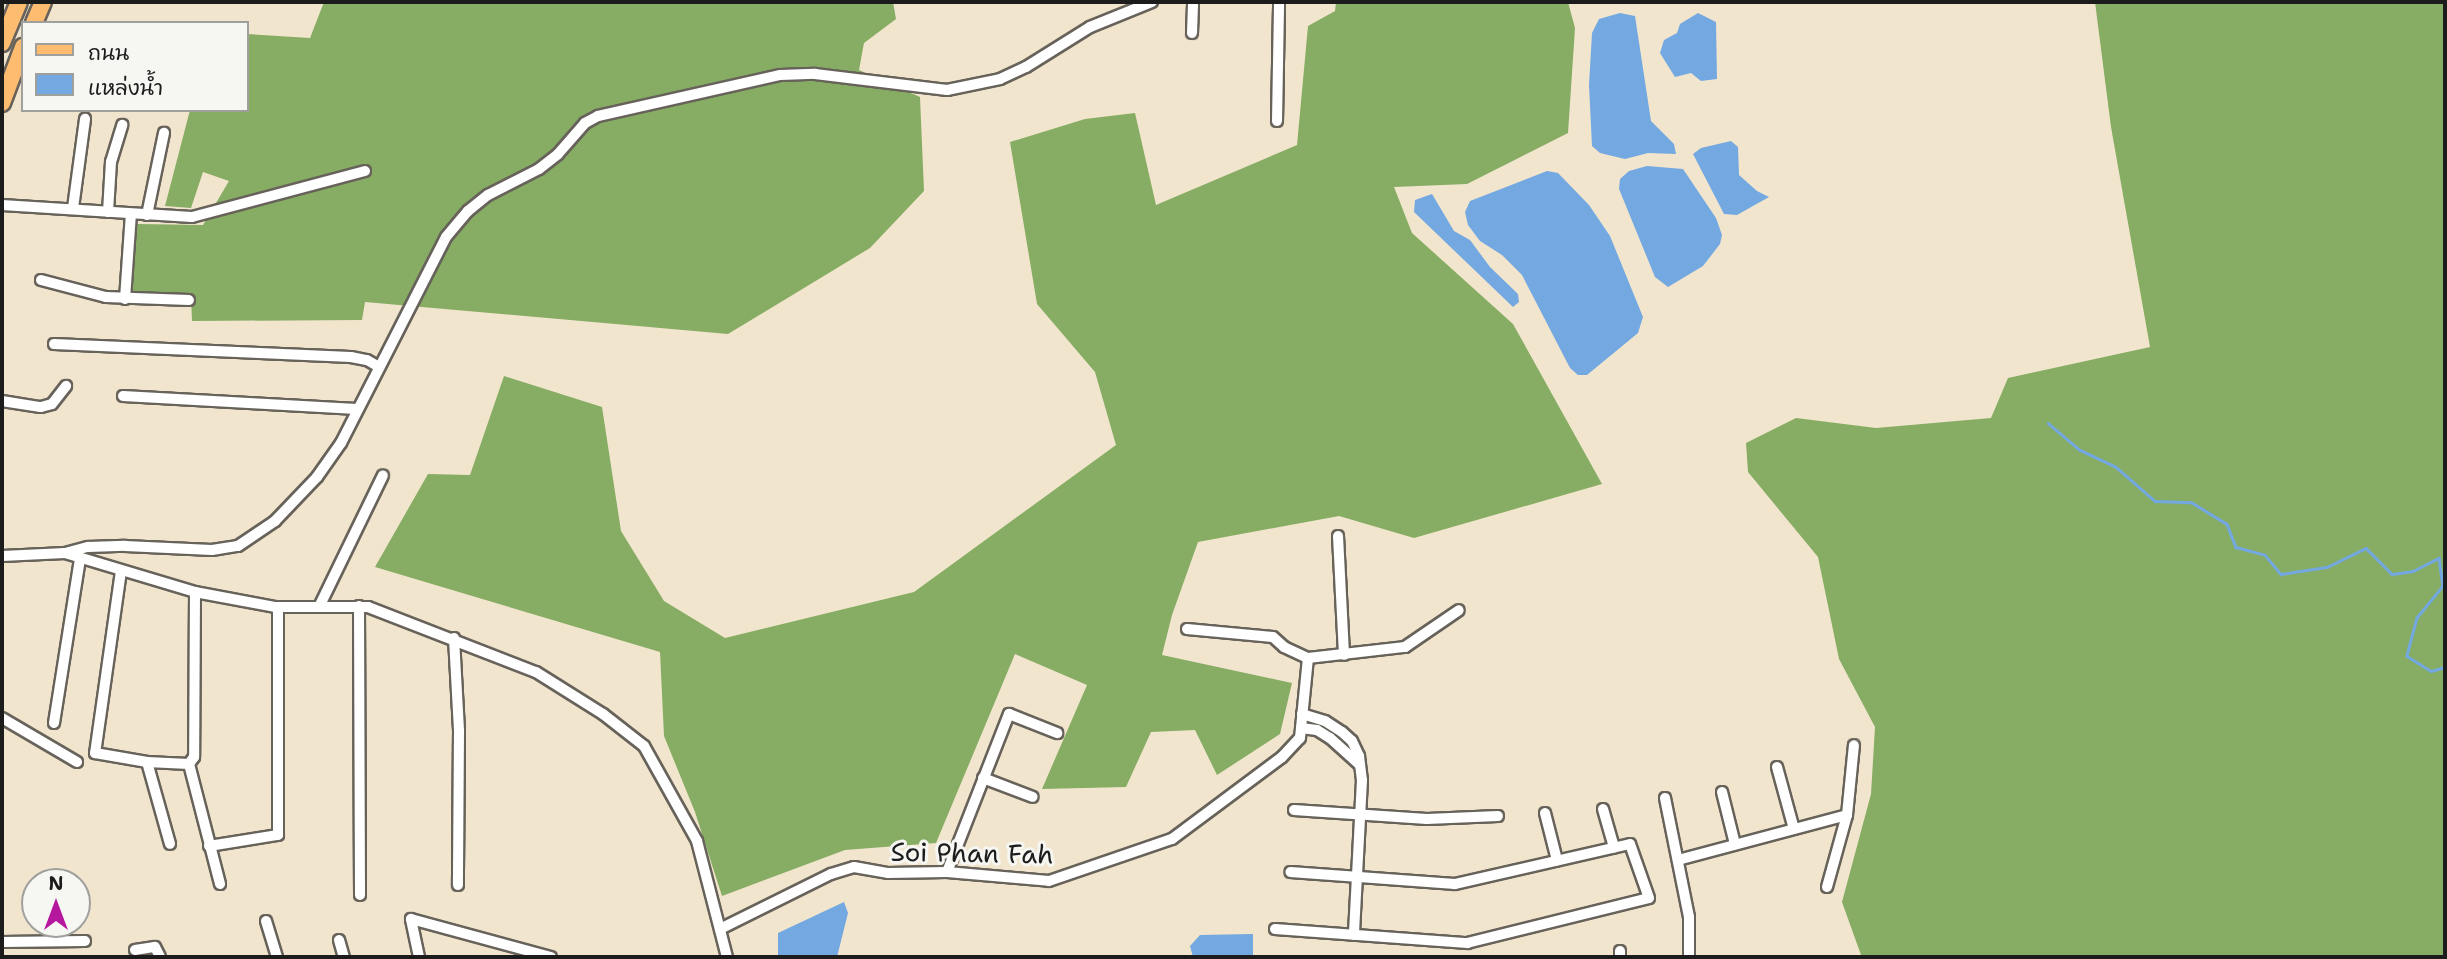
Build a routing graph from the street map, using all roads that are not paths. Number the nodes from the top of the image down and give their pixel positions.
1 (19, 2) edge
2 (43, 2) edge
3 (1152, 2) edge
4 (1194, 2) edge
5 (1279, 2) edge
6 (35, 21) edge
7 (1192, 33) dead end
8 (2, 43) edge
9 (21, 52) edge
10 (2, 103) edge
11 (85, 119) dead end
12 (1277, 121) dead end
13 (122, 125) dead end
14 (164, 133) dead end
15 (365, 172) dead end
16 (2, 205) edge
17 (73, 208) junction
18 (108, 212) junction
19 (131, 214) junction
20 (147, 215) junction
21 (41, 280) dead end
22 (125, 299) junction
23 (189, 300) dead end
24 (54, 344) dead end
25 (379, 367) junction
26 (66, 386) dead end
27 (123, 396) dead end
28 (2, 401) edge
29 (357, 409) junction
30 (383, 475) dead end
31 (1338, 536) dead end
32 (65, 553) junction
33 (2, 556) edge
34 (80, 559) junction
35 (121, 571) junction
36 (195, 592) junction
37 (320, 605) junction
38 (359, 606) junction
39 (278, 607) junction
40 (1459, 610) dead end
41 (1187, 629) dead end
42 (454, 638) junction
43 (1344, 655) junction
44 (1308, 658) junction
45 (1302, 714) junction
46 (2, 718) edge
47 (54, 723) dead end
48 (1301, 728) junction
49 (1057, 733) dead end
50 (1854, 746) dead end
51 (77, 762) dead end
52 (148, 762) junction
53 (189, 764) junction
54 (1360, 765) junction
55 (1777, 767) dead end
56 (983, 778) junction
57 (1721, 792) dead end
58 (1033, 797) dead end
59 (1665, 798) dead end
60 (1294, 810) dead end
61 (1603, 810) dead end
62 (1545, 813) dead end
63 (1360, 814) junction
64 (1847, 815) junction
65 (1498, 816) dead end
66 (1794, 828) junction
67 (170, 844) dead end
68 (1735, 844) junction
69 (209, 846) junction
70 (1614, 847) junction
71 (1557, 860) junction
72 (1678, 860) junction
73 (947, 872) junction
74 (1290, 872) dead end
75 (1357, 877) junction
76 (220, 884) dead end
77 (458, 885) dead end
78 (1827, 887) dead end
79 (360, 895) dead end
80 (266, 921) dead end
81 (720, 929) junction
82 (1275, 929) dead end
83 (1354, 935) junction
84 (339, 940) dead end
85 (85, 941) dead end
86 (2, 942) edge
87 (135, 950) dead end
88 (160, 957) edge
89 (277, 957) edge
90 (344, 957) edge
91 (419, 957) edge
92 (551, 957) edge
93 (727, 957) edge
94 (1689, 957) edge

1 - 8 main road
2 - 6 main road
3 - 25 street
4 - 7 street
5 - 12 street
9 - 10 main road
11 - 17 street
13 - 18 street
14 - 20 street
15 - 20 street
16 - 17 street
17 - 18 street
18 - 19 street
19 - 20 street
19 - 22 street
21 - 22 street
22 - 23 street
24 - 25 street
25 - 29 street
26 - 28 street
27 - 29 street
29 - 32 street
30 - 37 street
31 - 43 street
32 - 33 street
32 - 34 street
34 - 35 street
34 - 47 street
35 - 36 street
35 - 52 street
36 - 39 street
36 - 53 street
37 - 38 street
37 - 39 street
38 - 42 street
38 - 79 street
39 - 69 street
40 - 43 street
41 - 44 street
42 - 77 street
42 - 81 street
43 - 44 street
44 - 45 street, Soi Phan Fah
45 - 48 street, Soi Phan Fah
45 - 54 street
46 - 51 street
48 - 54 street
48 - 73 street, Soi Phan Fah
49 - 56 street
50 - 64 street
52 - 53 street
52 - 67 street
53 - 69 street
54 - 63 street
55 - 66 street
56 - 58 street
56 - 73 street
57 - 68 street
59 - 72 street
60 - 63 street
61 - 70 street
62 - 71 street
63 - 65 street
63 - 75 street
64 - 66 street
64 - 78 street
66 - 68 street
68 - 72 street
69 - 76 street
70 - 71 street
70 - 83 street
71 - 75 street
72 - 94 street
73 - 81 street, Soi Phan Fah
74 - 75 street
75 - 83 street
80 - 89 street
81 - 93 street
82 - 83 street
84 - 90 street
85 - 86 street
87 - 88 street
91 - 92 street

